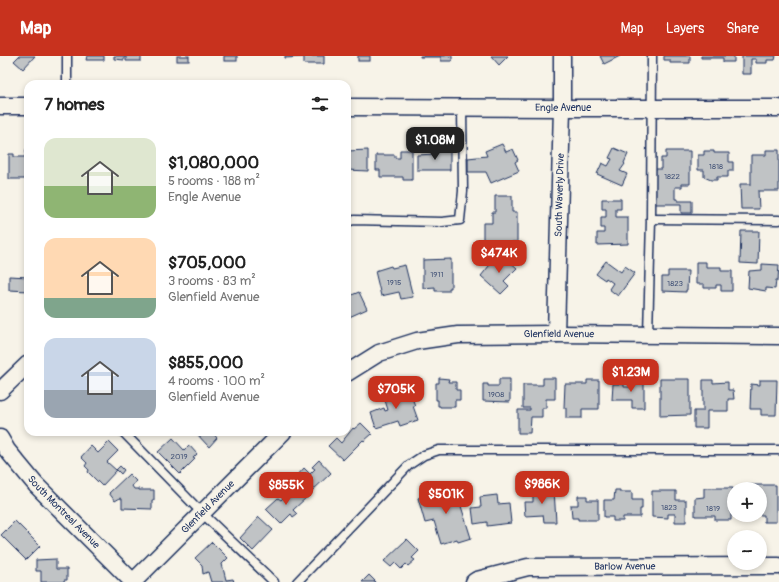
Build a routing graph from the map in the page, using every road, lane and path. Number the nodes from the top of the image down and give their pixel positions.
1 (67, 56) edge
2 (562, 56) edge
3 (652, 56) edge
4 (67, 80) edge
5 (0, 106) edge
6 (24, 106) edge
7 (351, 107) edge
8 (462, 108) junction
9 (562, 108) junction
10 (651, 108) junction
11 (779, 108) edge
12 (650, 219) junction
13 (779, 220) edge
14 (351, 221) edge
15 (556, 334) junction
16 (648, 335) junction
17 (779, 336) edge
18 (24, 368) edge
19 (351, 370) edge
20 (0, 391) edge
21 (127, 436) edge
22 (279, 436) edge
23 (0, 438) edge
24 (779, 450) edge
25 (202, 513) junction
26 (779, 566) edge
27 (133, 582) edge
28 (274, 582) edge
29 (297, 582) edge
30 (474, 582) edge

1 - 4 lane
2 - 9 street, South Waverly Drive
3 - 10 lane
5 - 6 street
7 - 8 street, Engle Avenue
8 - 9 street, Engle Avenue
8 - 14 lane
9 - 10 street, Engle Avenue
9 - 15 street, South Waverly Drive
10 - 11 street, Engle Avenue
10 - 12 lane
12 - 13 lane
12 - 16 lane
15 - 16 street, Glenfield Avenue
15 - 19 street, Glenfield Avenue
16 - 17 street, Glenfield Avenue
18 - 20 street
21 - 25 lane
22 - 25 street, Glenfield Avenue
23 - 27 street, South Montreal Avenue
24 - 29 lane
25 - 27 street, Glenfield Avenue
25 - 28 lane
26 - 30 street, Barlow Avenue

